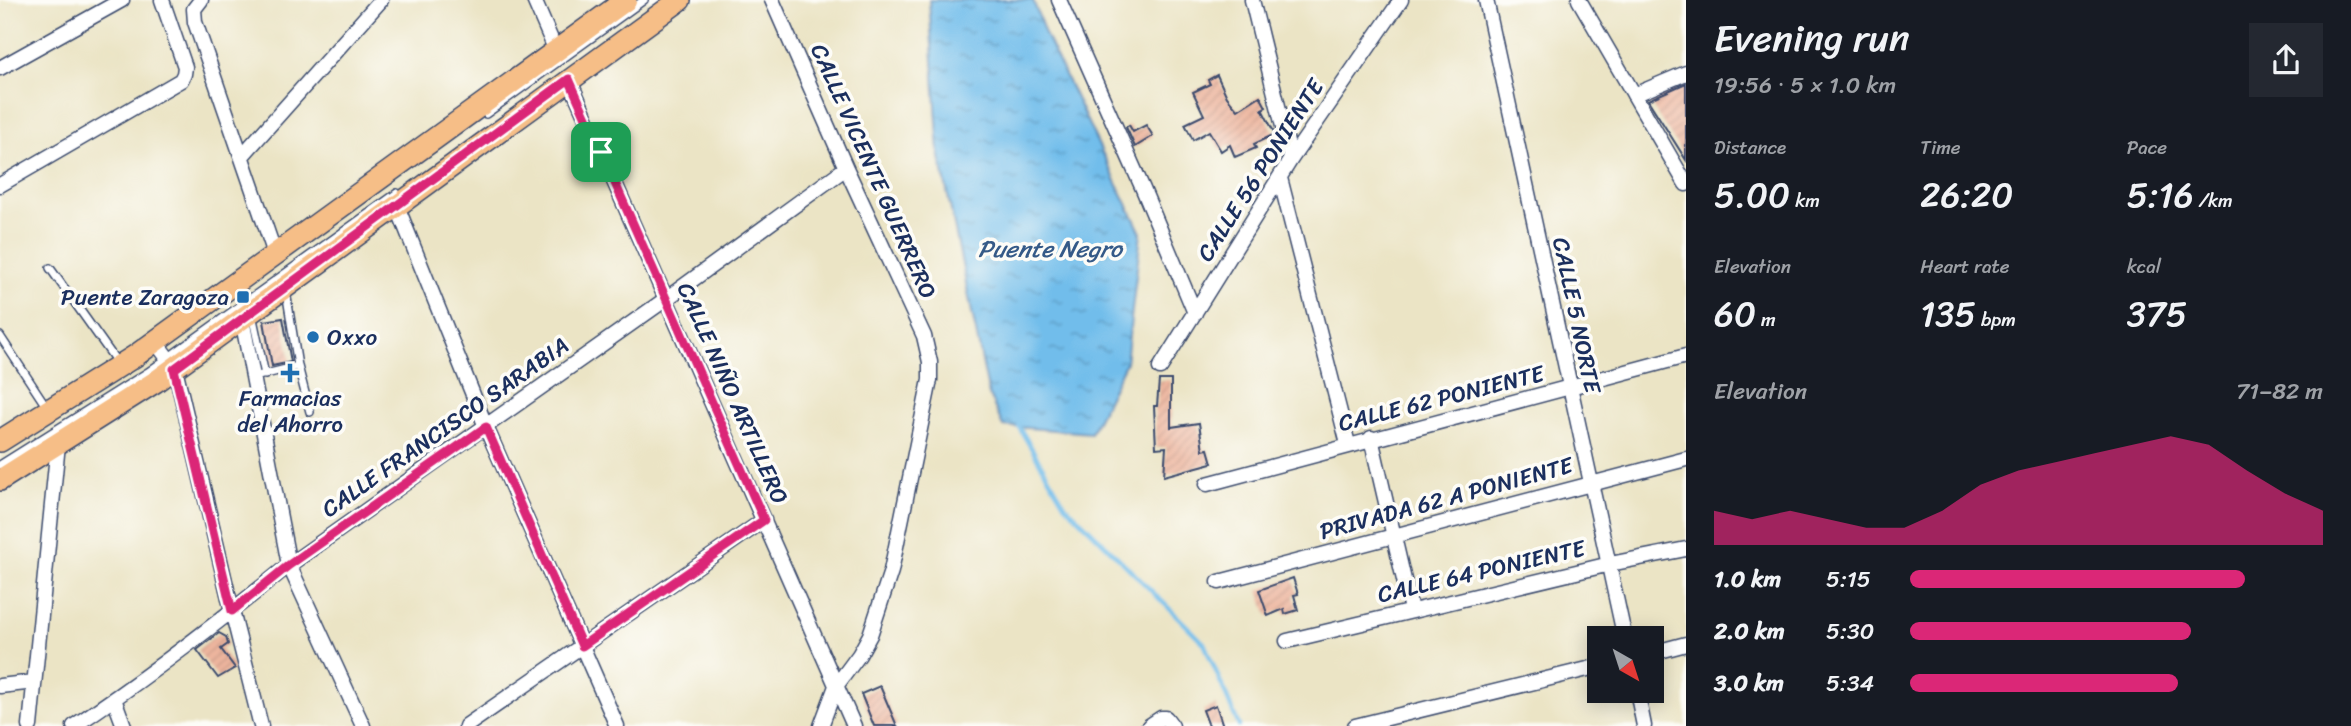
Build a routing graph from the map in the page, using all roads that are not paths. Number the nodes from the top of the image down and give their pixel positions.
1 (122, 0) edge
2 (162, 0) edge
3 (201, 0) edge
4 (381, 0) edge
5 (534, 0) edge
6 (626, 0) edge
7 (644, 0) edge
8 (665, 0) edge
9 (680, 0) edge
10 (772, 0) edge
11 (1059, 0) edge
12 (1252, 0) edge
13 (1401, 0) edge
14 (1486, 0) edge
15 (1579, 0) edge
16 (631, 24) dead end
17 (556, 51) junction
18 (0, 68) edge
19 (1686, 73) edge
20 (569, 79) junction
21 (1634, 94) junction
22 (476, 122) dead end
23 (242, 156) junction
24 (1291, 159) junction
25 (846, 168) junction
26 (1280, 178) junction
27 (1685, 179) edge
28 (0, 185) edge
29 (401, 197) junction
30 (275, 254) junction
31 (50, 268) dead end
32 (283, 297) junction
33 (666, 299) junction
34 (1195, 313) junction
35 (251, 320) junction
36 (0, 336) edge
37 (164, 353) junction
38 (1686, 356) edge
39 (119, 366) junction
40 (298, 366) junction
41 (1160, 368) dead end
42 (260, 376) junction
43 (1569, 389) junction
44 (49, 410) junction
45 (310, 412) dead end
46 (486, 427) junction
47 (1371, 438) junction
48 (0, 441) edge
49 (58, 444) junction
50 (1348, 444) junction
51 (1686, 459) edge
52 (0, 465) edge
53 (0, 480) edge
54 (1592, 483) junction
55 (1207, 484) dead end
56 (764, 520) junction
57 (1393, 535) junction
58 (1686, 549) edge
59 (1610, 564) junction
60 (289, 565) junction
61 (1219, 582) dead end
62 (232, 611) junction
63 (1411, 611) junction
64 (1623, 626) edge
65 (1287, 641) dead end
66 (1686, 644) edge
67 (582, 646) junction
68 (1664, 650) edge
69 (1587, 669) edge
70 (34, 682) junction
71 (836, 685) junction
72 (0, 686) edge
73 (114, 699) junction
74 (1640, 704) edge
75 (30, 726) edge
76 (74, 726) edge
77 (124, 726) edge
78 (261, 726) edge
79 (363, 726) edge
80 (466, 726) edge
81 (617, 726) edge
82 (821, 726) edge
83 (854, 726) edge
84 (1149, 726) edge
85 (1172, 726) edge
86 (1355, 726) edge
87 (1644, 726) edge

1 - 18 street
2 - 28 street
3 - 23 street
4 - 23 street
5 - 17 street
6 - 17 main road
7 - 22 lane
8 - 16 lane
9 - 20 main road
10 - 25 street, CALLE VICENTE GUERRERO
11 - 34 street
12 - 24 street
13 - 24 street, CALLE 56 PONIENTE
14 - 43 street, CALLE 5 NORTE
15 - 21 street
17 - 30 main road
19 - 21 street
20 - 29 main road
20 - 33 street, CALLE NIÑO ARTILLERO
21 - 27 street
23 - 30 street
24 - 26 street, CALLE 56 PONIENTE
25 - 33 street, CALLE FRANCISCO SARABIA
25 - 71 street, CALLE VICENTE GUERRERO
26 - 34 street, CALLE 56 PONIENTE
26 - 50 street
29 - 32 main road
29 - 37 lane
29 - 46 street
30 - 37 main road
31 - 39 lane
32 - 35 main road
32 - 40 lane
33 - 46 street, CALLE FRANCISCO SARABIA
33 - 56 street, CALLE NIÑO ARTILLERO
34 - 41 street, CALLE 56 PONIENTE
35 - 37 main road
35 - 42 street
36 - 44 lane
37 - 39 main road
37 - 49 main road
37 - 52 lane
37 - 62 street
38 - 43 street, CALLE 62 PONIENTE
39 - 44 main road
40 - 42 lane
40 - 45 lane
42 - 60 street
43 - 47 street, CALLE 62 PONIENTE
43 - 54 street, CALLE 5 NORTE
44 - 48 main road
46 - 60 street, CALLE FRANCISCO SARABIA
46 - 67 street
47 - 50 street, CALLE 62 PONIENTE
47 - 57 street
49 - 53 main road
49 - 70 street
50 - 55 street, CALLE 62 PONIENTE
51 - 54 street, PRIVADA 62 A PONIENTE
54 - 57 street, PRIVADA 62 A PONIENTE
54 - 59 street, CALLE 5 NORTE
56 - 67 street
56 - 71 street, CALLE NIÑO ARTILLERO
57 - 61 street, PRIVADA 62 A PONIENTE
57 - 63 street
58 - 59 street, CALLE 64 PONIENTE
59 - 63 street, CALLE 64 PONIENTE
59 - 64 street, CALLE 5 NORTE
60 - 62 street, CALLE FRANCISCO SARABIA
60 - 79 street
62 - 73 street, CALLE FRANCISCO SARABIA
62 - 78 street
63 - 65 street, CALLE 64 PONIENTE
66 - 68 street
67 - 80 street
67 - 81 street
69 - 86 street
70 - 72 street
70 - 75 street
71 - 82 street
71 - 83 street, CALLE NIÑO ARTILLERO
73 - 76 street, CALLE FRANCISCO SARABIA
73 - 77 street
74 - 87 street
84 - 85 street

